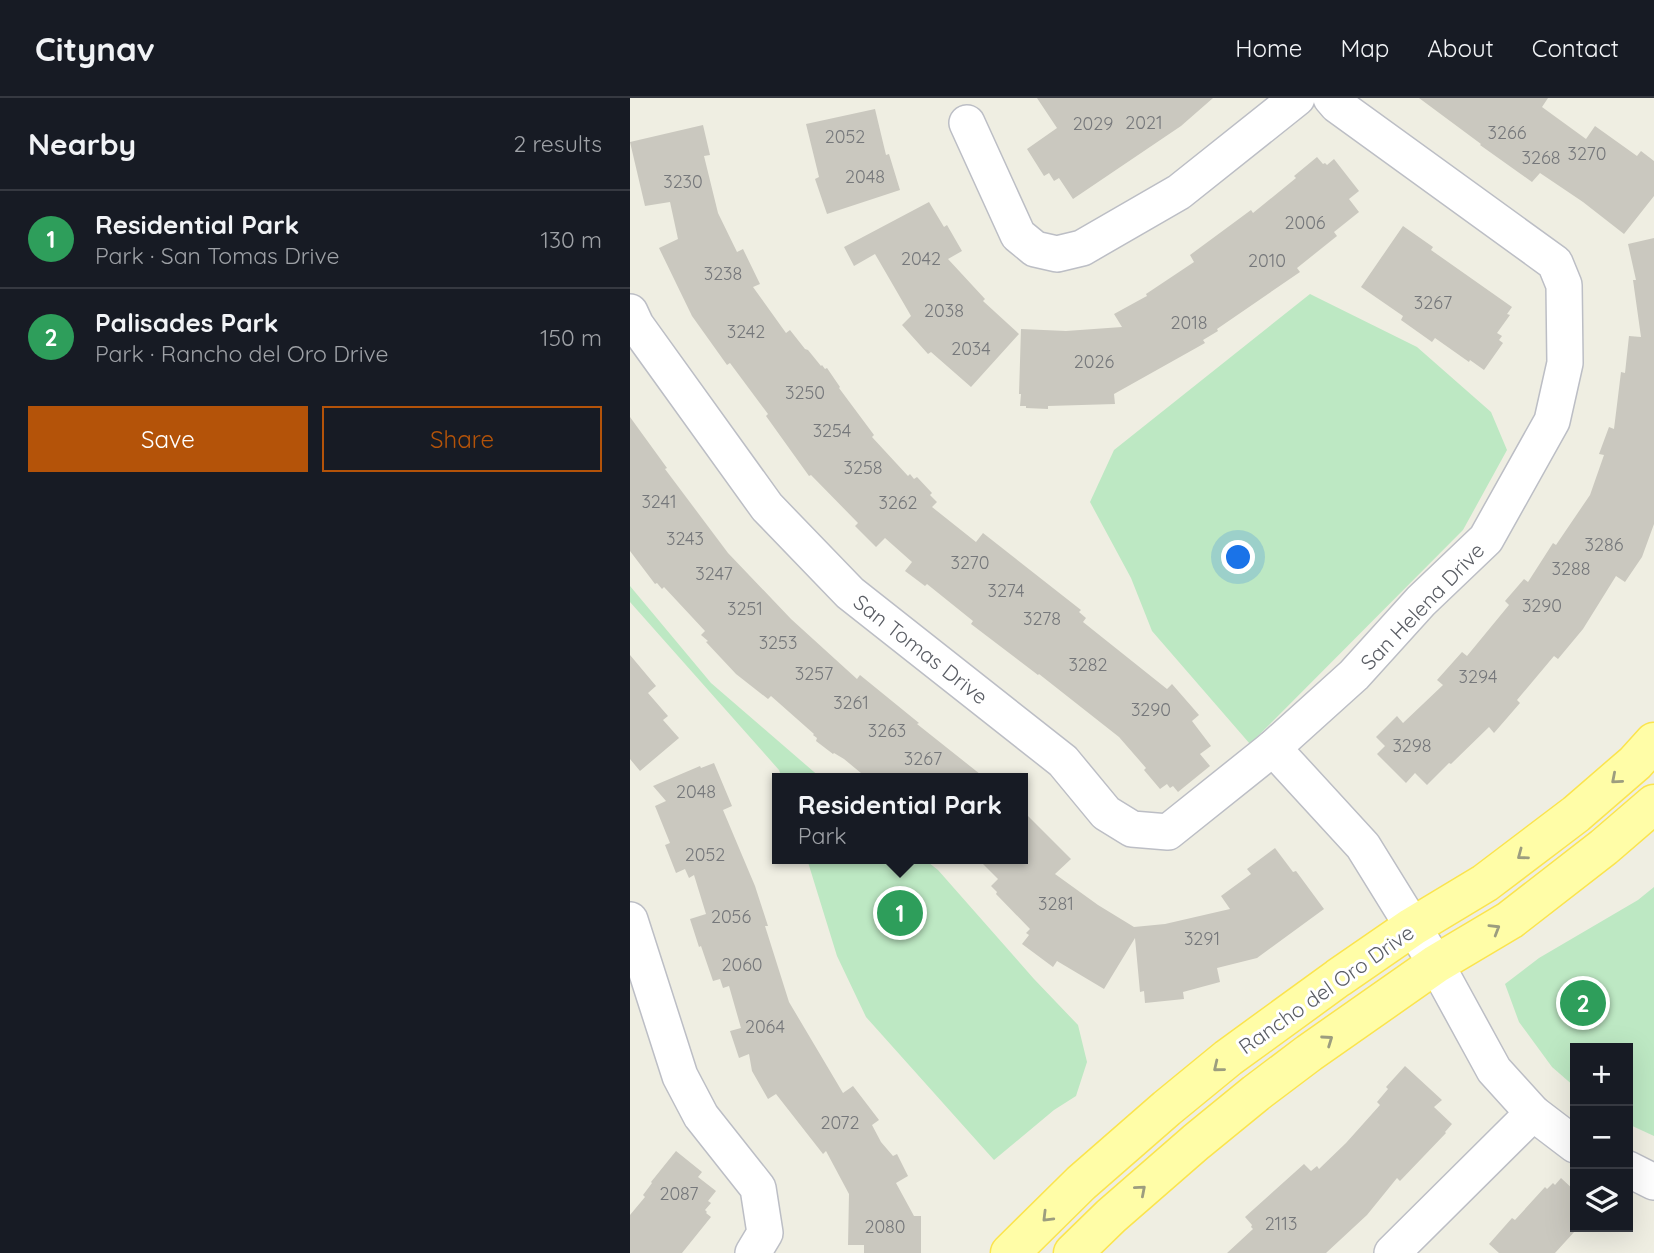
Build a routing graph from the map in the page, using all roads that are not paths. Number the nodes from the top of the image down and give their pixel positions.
1 (1297, 98) edge
2 (1331, 98) edge
3 (967, 123) dead end
4 (630, 312) edge
5 (1654, 742) edge
6 (1273, 748) junction
7 (1654, 804) edge
8 (630, 920) edge
9 (1412, 927) junction
10 (1436, 964) junction
11 (1533, 1113) junction
12 (1570, 1141) edge
13 (1633, 1172) edge
14 (1654, 1182) edge
15 (753, 1253) edge
16 (1010, 1253) edge
17 (1073, 1253) edge
18 (1392, 1253) edge

1 - 3 street
2 - 6 street, San Helena Drive
4 - 6 street, San Tomas Drive
5 -> 9 main road, Rancho del Oro Drive
6 - 9 street
10 -> 7 main road, Rancho del Oro Drive
8 - 15 street
9 - 10 street
9 -> 16 main road, Rancho del Oro Drive
10 - 11 street
17 -> 10 main road, Rancho del Oro Drive
11 - 12 street
11 - 18 street
13 - 14 street

